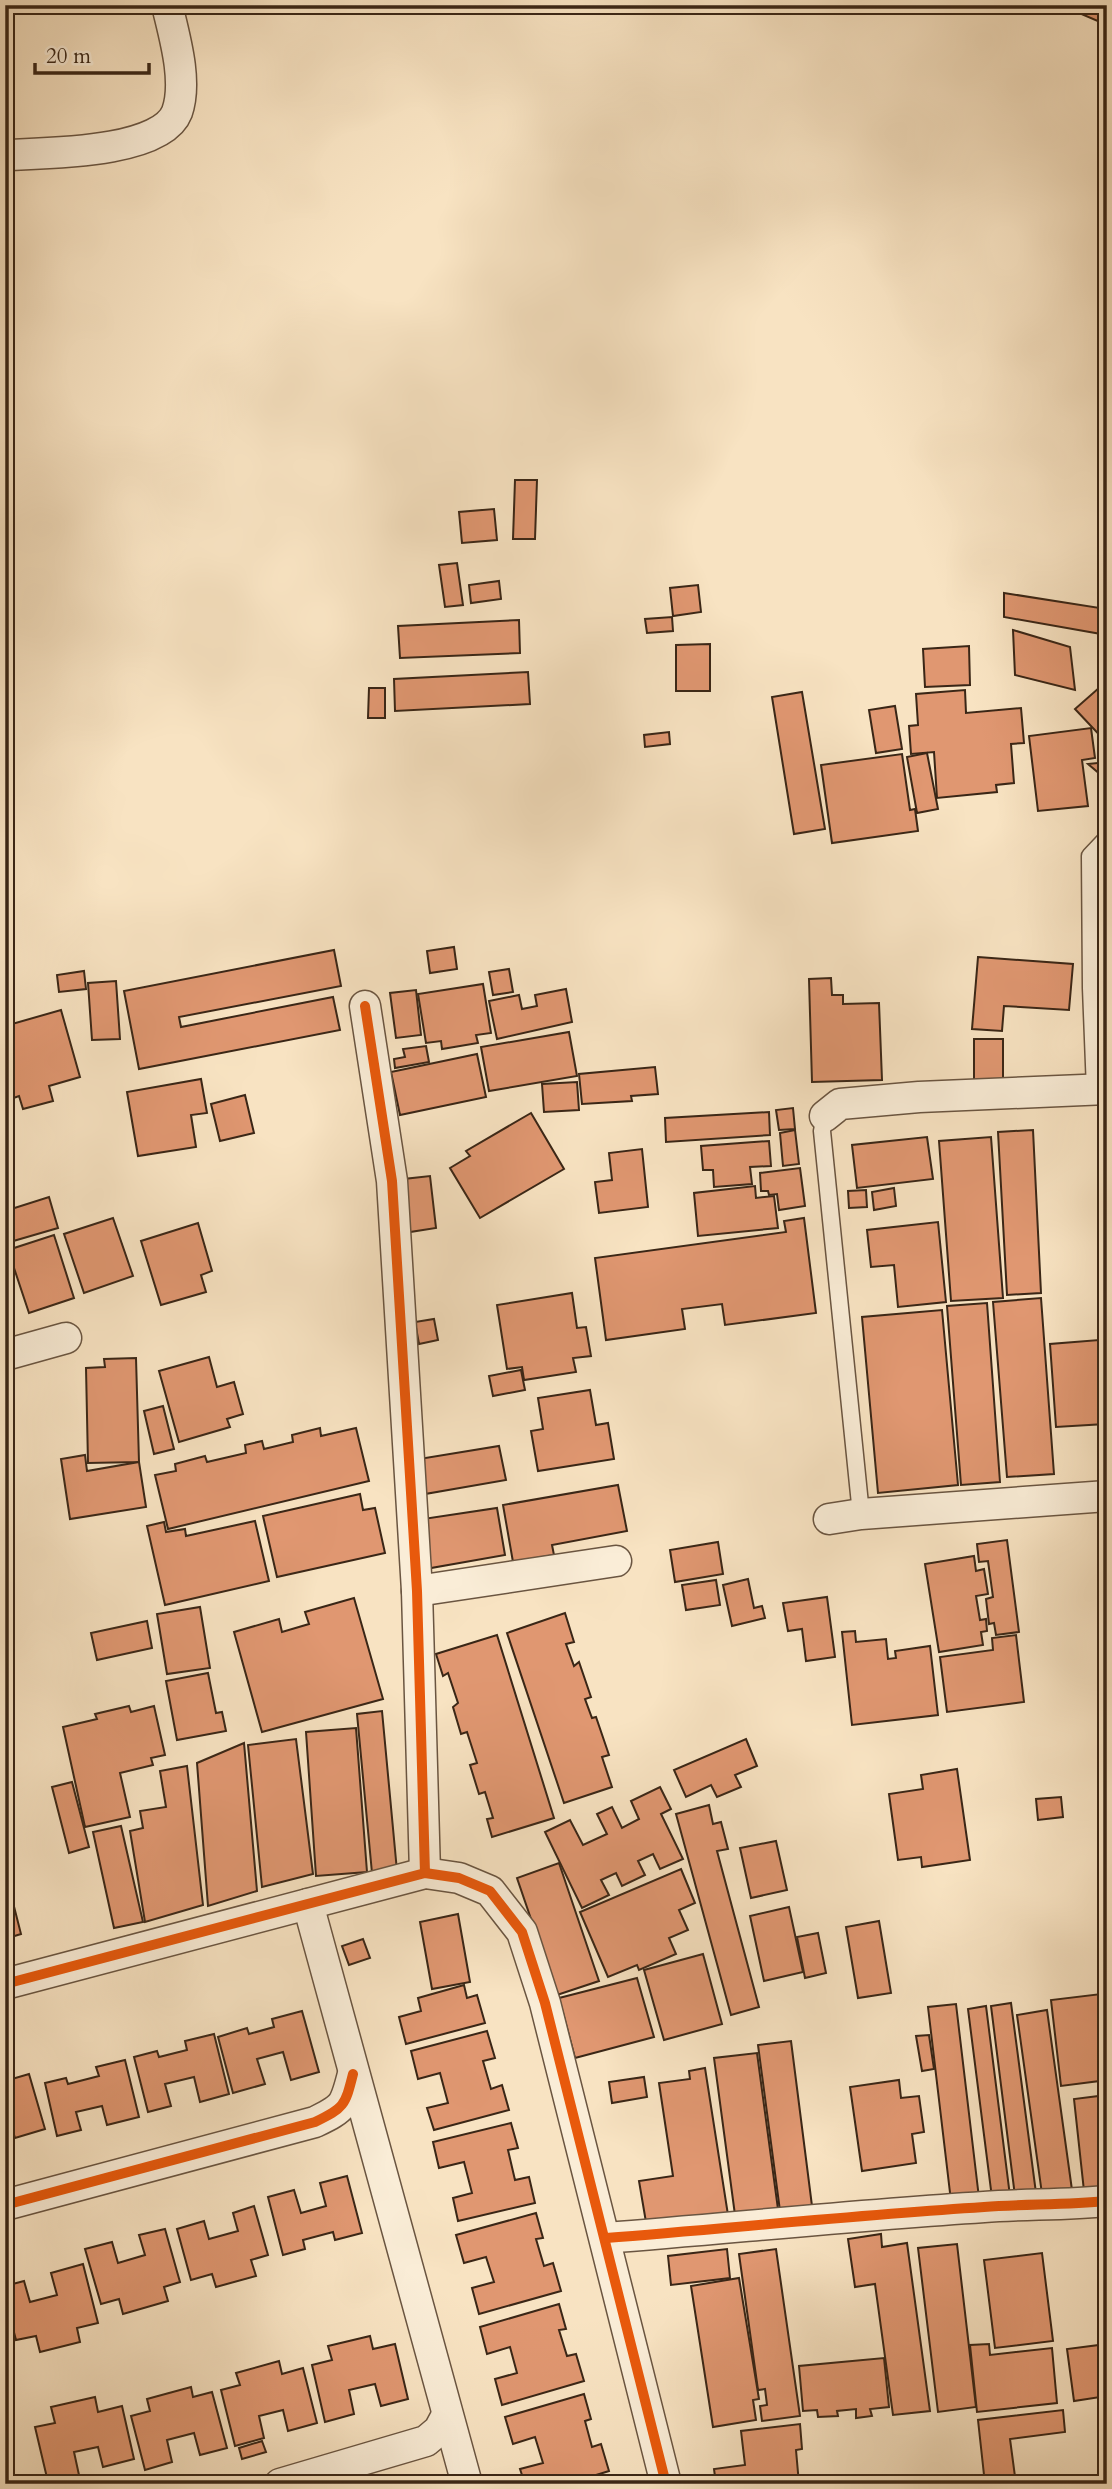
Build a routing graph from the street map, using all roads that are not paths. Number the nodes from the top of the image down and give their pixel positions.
1 (167, 5) edge
2 (5, 155) edge
3 (1107, 838) edge
4 (365, 1006) dead end
5 (1101, 1089) edge
6 (825, 1116) joint
7 (65, 1338) dead end
8 (5, 1355) edge
9 (1107, 1496) edge
10 (861, 1514) junction
11 (829, 1519) dead end
12 (616, 1561) dead end
13 (417, 1591) junction
14 (425, 1873) junction
15 (308, 1904) junction
16 (5, 1984) edge
17 (353, 2074) junction
18 (1107, 2202) edge
19 (5, 2205) edge
20 (606, 2238) junction
21 (447, 2415) junction
22 (280, 2484) edge
23 (467, 2484) edge
24 (666, 2484) edge

1 - 2 street
3 - 5 lane
4 - 13 street
5 - 6 street
6 - 10 lane
7 - 8 street
9 - 10 street
10 - 11 street
12 - 13 street
13 - 14 street
14 - 15 street
14 - 20 street
15 - 16 street
15 - 17 street
17 - 19 street
17 - 21 street
18 - 20 street
20 - 24 street
21 - 22 street
21 - 23 street

